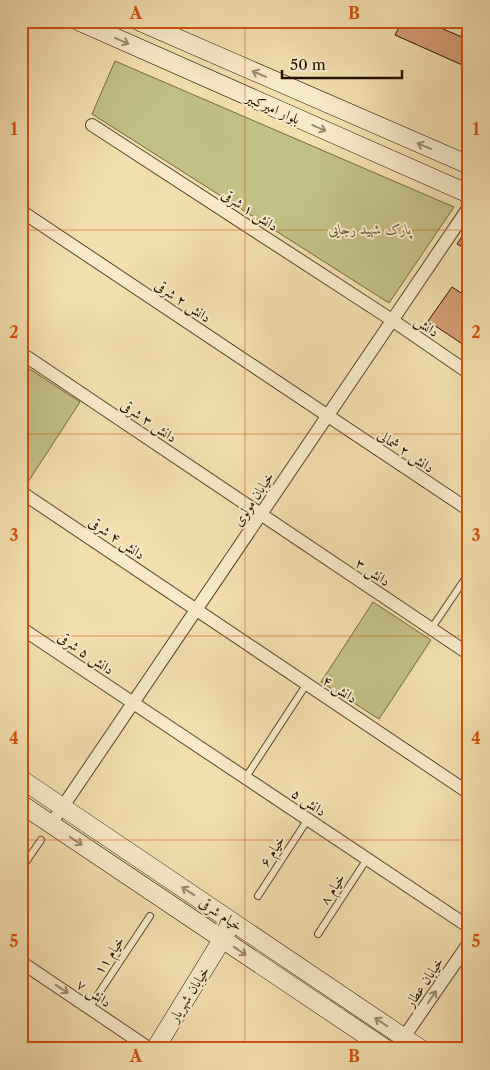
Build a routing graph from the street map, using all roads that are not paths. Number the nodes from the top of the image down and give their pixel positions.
1 (78, 21) edge
2 (138, 21) edge
3 (92, 125) dead end
4 (378, 126) junction
5 (367, 149) junction
6 (469, 165) edge
7 (469, 194) edge
8 (469, 207) edge
9 (21, 211) edge
10 (392, 320) junction
11 (21, 353) edge
12 (469, 373) edge
13 (327, 416) junction
14 (21, 492) edge
15 (469, 510) edge
16 (261, 514) junction
17 (469, 573) edge
18 (196, 610) junction
19 (21, 628) edge
20 (431, 629) junction
21 (469, 654) edge
22 (306, 684) junction
23 (133, 702) junction
24 (246, 777) junction
25 (21, 779) edge
26 (469, 793) edge
27 (21, 804) edge
28 (62, 807) junction
29 (308, 819) junction
30 (51, 824) junction
31 (41, 840) dead end
32 (368, 859) junction
33 (21, 869) edge
34 (258, 896) dead end
35 (150, 916) dead end
36 (234, 922) junction
37 (469, 927) edge
38 (318, 934) dead end
39 (222, 939) junction
40 (469, 943) edge
41 (21, 962) edge
42 (89, 1008) junction
43 (401, 1043) edge
44 (150, 1049) edge
45 (155, 1049) edge
46 (386, 1049) edge
47 (422, 1049) edge

1 -> 5 street, بلوار امیرکبیر
4 -> 2 street, بلوار امیرکبیر
3 - 10 street, دانش ۱ شرقی
4 - 5 street
6 -> 4 street, بلوار امیرکبیر
5 - 7 street, بلوار امیرکبیر
8 - 10 street, خیابان مولوی
9 - 13 street, دانش ۲ شرقی
10 - 12 street, دانش
10 - 13 street, خیابان مولوی
11 - 16 street, دانش ۳ شرقی
13 - 15 street, دانش ۲ شمالی
13 - 16 street, خیابان مولوی
14 - 18 street, دانش ۴ شرقی
16 - 18 street, خیابان مولوی
16 - 20 street, دانش ۳
17 - 20 lane
18 - 22 street, دانش ۴
18 - 23 street, خیابان مولوی
19 - 23 street, دانش ۵ شرقی
20 - 21 street, دانش ۳
22 - 24 lane
22 - 26 street, دانش ۴
23 - 24 street, دانش ۵
23 - 28 street, خیابان مولوی
24 - 29 street, دانش ۵
25 - 28 street, خیام شرقی
27 - 30 street, خیام شرقی
28 - 30 street, خیابان مولوی
36 -> 28 street, خیام شرقی
29 - 32 street, دانش ۵
29 - 34 lane, خیام ۶
30 -> 39 street, خیام شرقی
31 - 33 lane
32 - 37 street, دانش ۵
32 - 38 lane, خیام ۸
35 - 42 lane, خیام ۱۱
36 - 39 street, خیابان شهریار
43 -> 36 street, خیام شرقی
39 - 45 street, خیابان شهریار
39 -> 46 street, خیام شرقی
43 -> 40 street, خیابان عطار
41 -> 42 street, دانش ۷
42 - 44 street, دانش ۷
43 - 47 street, خیام شرقی

